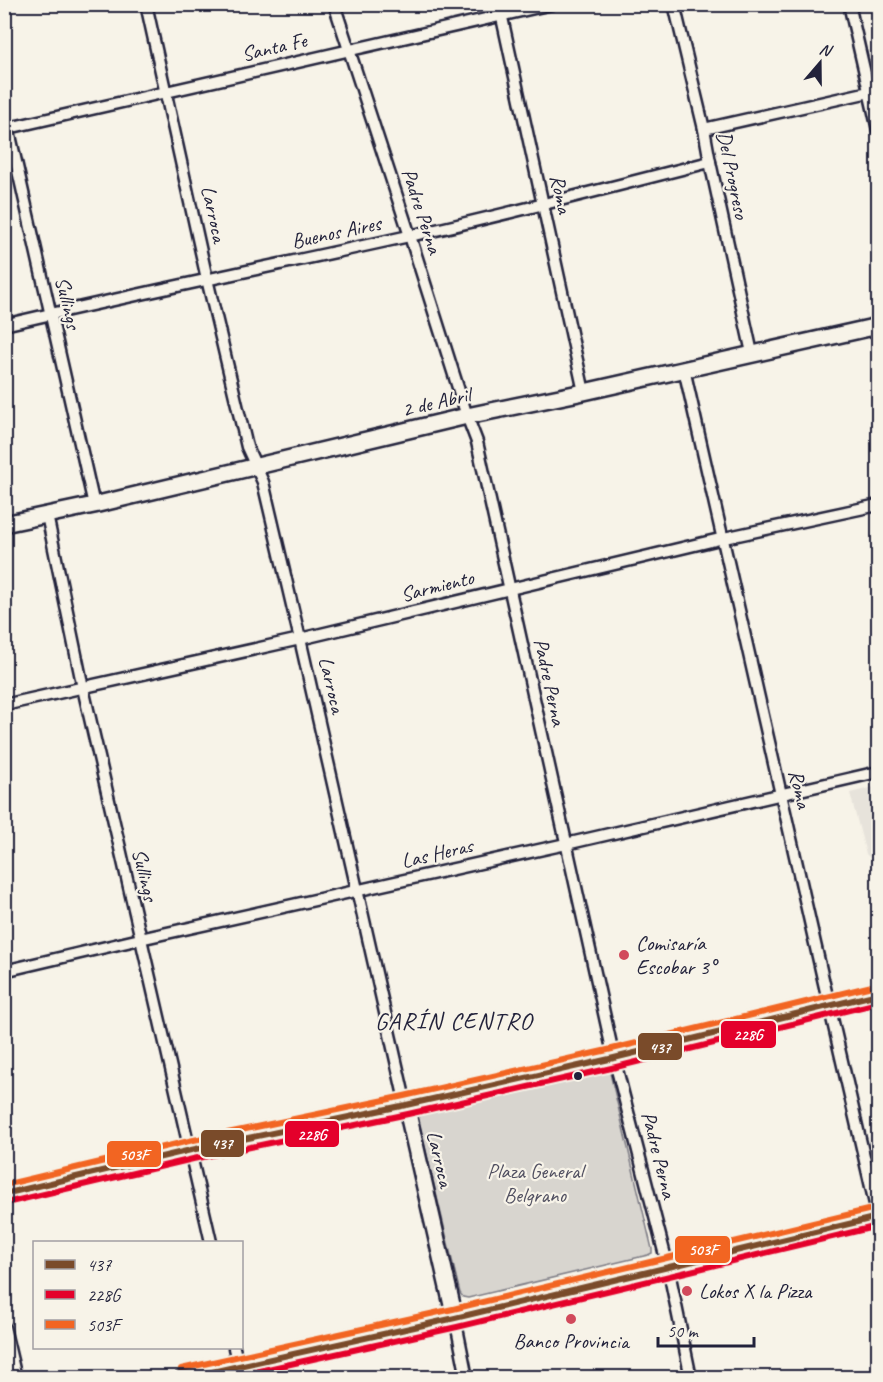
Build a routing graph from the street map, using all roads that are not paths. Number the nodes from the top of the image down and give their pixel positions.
1 (146, 4) edge
2 (334, 4) edge
3 (552, 4) edge
4 (674, 4) edge
5 (849, 4) edge
6 (500, 10) edge
7 (349, 50) junction
8 (165, 91) junction
9 (874, 91) edge
10 (4, 109) edge
11 (7, 128) edge
12 (704, 129) junction
13 (879, 130) edge
14 (710, 162) junction
15 (543, 204) junction
16 (410, 236) junction
17 (207, 279) junction
18 (51, 314) junction
19 (4, 325) edge
20 (879, 326) edge
21 (752, 353) junction
22 (684, 369) junction
23 (584, 392) junction
24 (467, 416) junction
25 (255, 466) junction
26 (94, 505) junction
27 (879, 505) edge
28 (47, 515) junction
29 (4, 524) edge
30 (724, 538) junction
31 (510, 589) junction
32 (300, 639) junction
33 (83, 688) junction
34 (4, 705) edge
35 (879, 771) edge
36 (781, 794) junction
37 (566, 844) junction
38 (357, 891) junction
39 (140, 939) junction
40 (4, 971) edge
41 (879, 994) edge
42 (829, 1005) junction
43 (614, 1058) junction
44 (406, 1105) junction
45 (190, 1150) junction
46 (4, 1194) edge
47 (879, 1217) edge
48 (211, 1241) edge
49 (668, 1268) junction
50 (455, 1318) junction
51 (4, 1326) edge
52 (234, 1349) edge
53 (239, 1371) edge
54 (16, 1377) edge
55 (183, 1377) edge
56 (467, 1377) edge
57 (692, 1377) edge

1 - 8 street, Larroca
2 - 7 street, Padre Perna
3 - 6 street, Santa Fe
4 - 12 street, Del Progreso
5 - 9 street
6 - 7 street, Santa Fe
6 - 15 street, Roma
7 - 8 street, Santa Fe
7 - 16 street, Padre Perna
8 - 11 street, Santa Fe
8 - 17 street, Larroca
9 - 12 street
9 - 13 street
10 - 11 street, Sullings
11 - 18 street, Sullings
12 - 14 street, Del Progreso
14 - 15 street, Buenos Aires
14 - 21 street, Del Progreso
15 - 16 street, Buenos Aires
15 - 23 street, Roma
16 - 17 street, Buenos Aires
16 - 24 street, Padre Perna
17 - 18 street, Buenos Aires
17 - 25 street, Larroca
18 - 19 street, Buenos Aires
18 - 26 street, Sullings
20 - 21 street, 2 de Abril
21 - 22 street, 2 de Abril
22 - 23 street, 2 de Abril
22 - 30 street, Roma
23 - 24 street, 2 de Abril
24 - 25 street, 2 de Abril
24 - 31 street, Padre Perna
25 - 26 street, 2 de Abril
25 - 32 street, Larroca
26 - 28 street, 2 de Abril
27 - 30 street, Sarmiento
28 - 29 street, 2 de Abril
28 - 33 street, Sullings
30 - 31 street, Sarmiento
30 - 36 street, Roma
31 - 32 street, Sarmiento
31 - 37 street, Padre Perna
32 - 33 street, Sarmiento
32 - 38 street, Larroca
33 - 34 street, Sarmiento
33 - 39 street, Sullings
35 - 36 street, Las Heras
36 - 37 street, Las Heras
36 - 42 street, Roma
37 - 38 street, Las Heras
37 - 43 street, Padre Perna
38 - 39 street, Las Heras
38 - 44 street, Larroca
39 - 40 street, Las Heras
39 - 45 street, Sullings
41 - 42 street
42 - 43 street
42 - 47 street, Roma
43 - 44 street
43 - 49 street, Padre Perna
44 - 45 street
44 - 50 street, Larroca
45 - 46 street
45 - 48 street, Sullings
47 - 49 street
49 - 50 street
49 - 57 street, Padre Perna
50 - 53 street
50 - 56 street, Larroca
51 - 54 street
52 - 53 street
53 - 55 street

